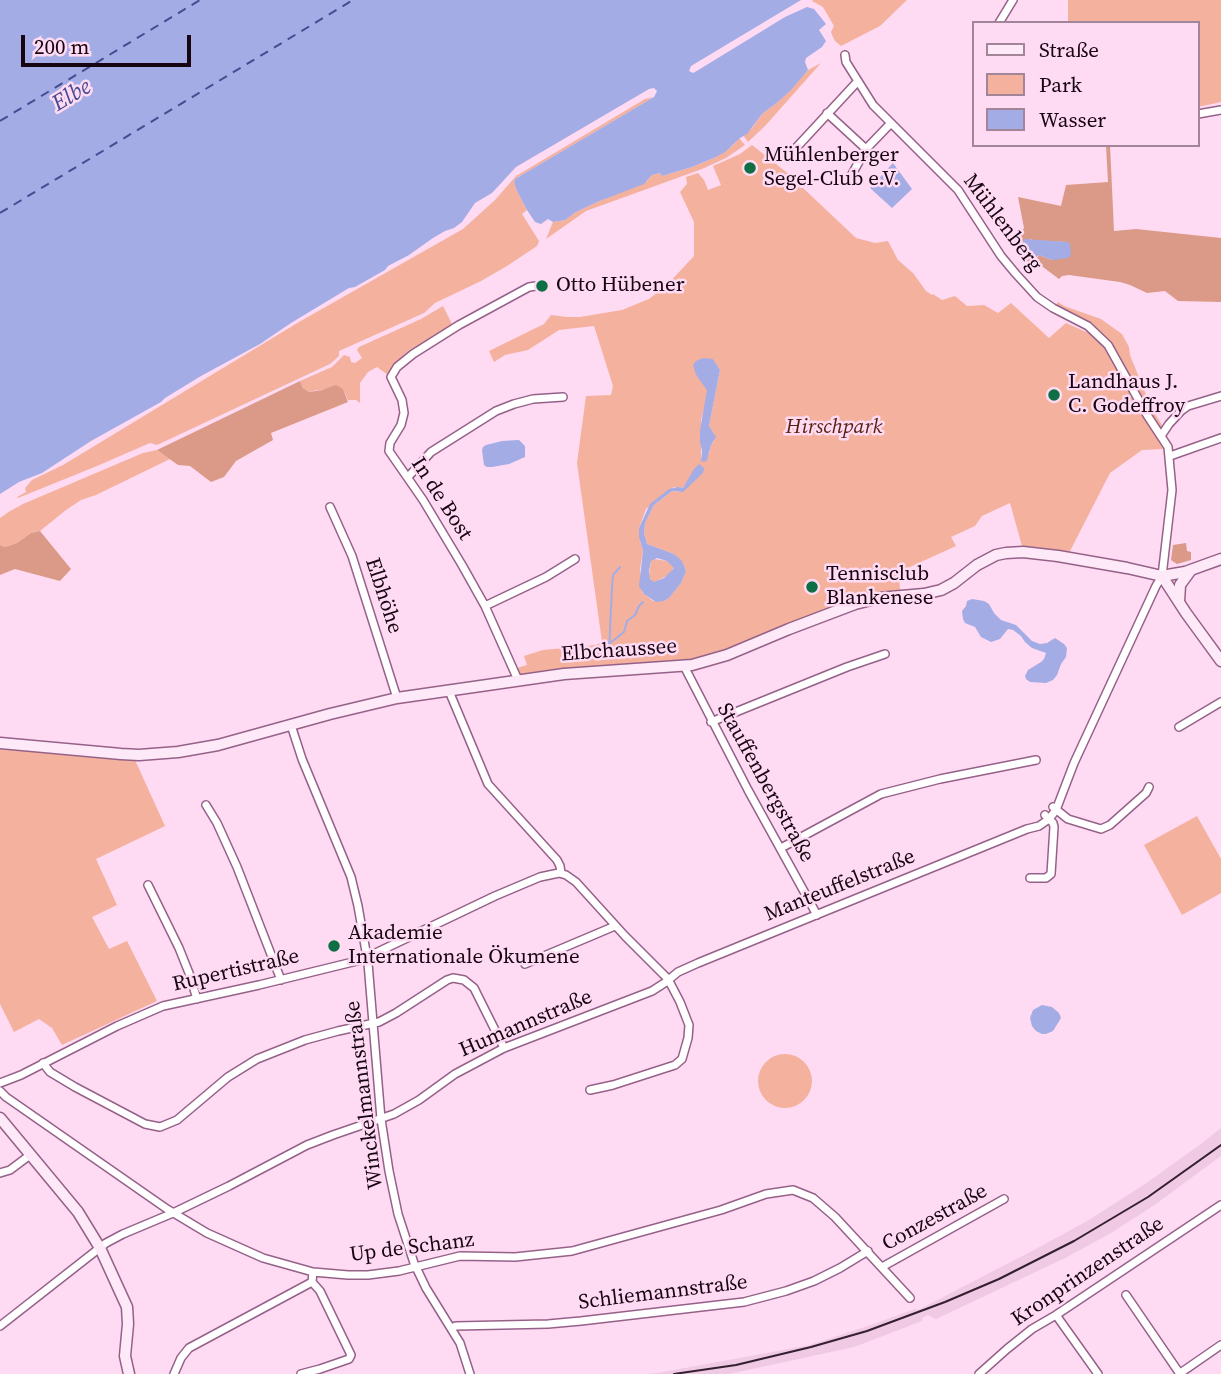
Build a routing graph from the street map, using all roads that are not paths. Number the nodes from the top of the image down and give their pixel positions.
1 (1013, 0) edge
2 (1000, 21) edge
3 (845, 55) dead end
4 (858, 81) junction
5 (1221, 110) edge
6 (827, 113) junction
7 (1200, 114) edge
8 (891, 123) junction
9 (795, 149) dead end
10 (866, 149) junction
11 (851, 176) dead end
12 (536, 286) dead end
13 (1221, 396) edge
14 (563, 397) dead end
15 (1161, 436) junction
16 (1221, 438) edge
17 (1170, 456) junction
18 (408, 477) junction
19 (330, 507) dead end
20 (575, 559) dead end
21 (1221, 559) edge
22 (1191, 570) junction
23 (1162, 576) junction
24 (1179, 603) junction
25 (485, 607) junction
26 (885, 654) dead end
27 (1221, 661) edge
28 (684, 666) junction
29 (518, 680) junction
30 (449, 691) junction
31 (397, 698) junction
32 (1221, 702) edge
33 (711, 722) junction
34 (291, 724) junction
35 (1179, 727) dead end
36 (0, 743) edge
37 (1036, 760) dead end
38 (1149, 787) dead end
39 (206, 805) dead end
40 (1055, 807) junction
41 (1047, 817) junction
42 (781, 848) junction
43 (561, 873) junction
44 (1030, 878) dead end
45 (148, 885) dead end
46 (817, 915) junction
47 (615, 926) junction
48 (367, 957) junction
49 (525, 964) dead end
50 (668, 979) junction
51 (281, 980) junction
52 (197, 999) junction
53 (374, 1023) junction
54 (504, 1048) junction
55 (43, 1063) junction
56 (0, 1083) edge
57 (590, 1090) dead end
58 (0, 1091) edge
59 (0, 1118) edge
60 (382, 1119) junction
61 (30, 1155) junction
62 (0, 1173) edge
63 (1004, 1199) dead end
64 (1221, 1205) edge
65 (173, 1213) junction
66 (100, 1248) junction
67 (868, 1251) junction
68 (416, 1267) junction
69 (882, 1267) junction
70 (313, 1272) junction
71 (312, 1282) junction
72 (1126, 1295) dead end
73 (910, 1298) dead end
74 (1056, 1315) junction
75 (0, 1326) edge
76 (451, 1328) junction
77 (1221, 1345) edge
78 (129, 1374) edge
79 (174, 1374) edge
80 (301, 1374) edge
81 (470, 1374) edge
82 (979, 1374) edge
83 (1098, 1374) edge
84 (1180, 1374) edge

1 - 2 street
3 - 4 street, Mühlenberg
4 - 6 street
4 - 8 street, Mühlenberg
5 - 7 street
6 - 9 street
6 - 10 street
8 - 10 street
8 - 15 street, Mühlenberg
10 - 11 street
12 - 18 street, In de Bost
13 - 15 street
14 - 18 street
15 - 17 street, Mühlenberg
16 - 17 street
17 - 23 street
18 - 25 street, In de Bost
19 - 31 street, Elbhöhe
20 - 25 street
21 - 22 main road, Elbchaussee
22 - 23 main road, Elbchaussee
22 - 24 main road
23 - 24 main road
23 - 28 main road, Elbchaussee
23 - 40 street, Manteuffelstraße
24 - 27 main road
25 - 29 street, In de Bost
26 - 33 street
28 - 29 main road, Elbchaussee
28 - 33 street, Stauffenbergstraße
29 - 30 main road, Elbchaussee
30 - 31 main road, Elbchaussee
30 - 43 street
31 - 34 main road, Elbchaussee
32 - 35 street
33 - 42 street, Stauffenbergstraße
34 - 36 main road, Elbchaussee
34 - 48 street, Winckelmannstraße
37 - 42 street
38 - 40 street
39 - 51 street
40 - 41 street, Manteuffelstraße
41 - 44 street
41 - 46 street, Manteuffelstraße
42 - 46 street, Stauffenbergstraße
43 - 47 street
43 - 48 street, Rupertistraße
45 - 52 street
46 - 50 street, Manteuffelstraße
47 - 49 street
47 - 50 street
48 - 51 street, Rupertistraße
48 - 53 street, Winckelmannstraße
50 - 54 street, Humannstraße
50 - 57 street
51 - 52 street, Rupertistraße
52 - 55 street, Rupertistraße
53 - 54 street
53 - 55 street
53 - 60 street, Winckelmannstraße
54 - 60 street, Humannstraße
55 - 56 street, Rupertistraße
58 - 65 street, Up de Schanz
59 - 61 main road
60 - 65 street, Humannstraße
60 - 68 street, Winckelmannstraße
61 - 62 street
61 - 66 main road
63 - 69 street, Conzestraße
64 - 74 street, Kronprinzenstraße
65 - 66 street, Humannstraße
65 - 70 street, Up de Schanz
66 - 75 street, Humannstraße
66 - 78 main road
67 - 68 street, Up de Schanz
67 - 69 street, Up de Schanz
67 - 76 street, Schliemannstraße
68 - 70 street, Up de Schanz
68 - 76 street, Winckelmannstraße
69 - 73 street, Up de Schanz
70 - 71 street
71 - 79 street
71 - 80 street
72 - 84 street
74 - 82 street, Kronprinzenstraße
74 - 83 street
76 - 81 street, Winckelmannstraße
77 - 84 street

